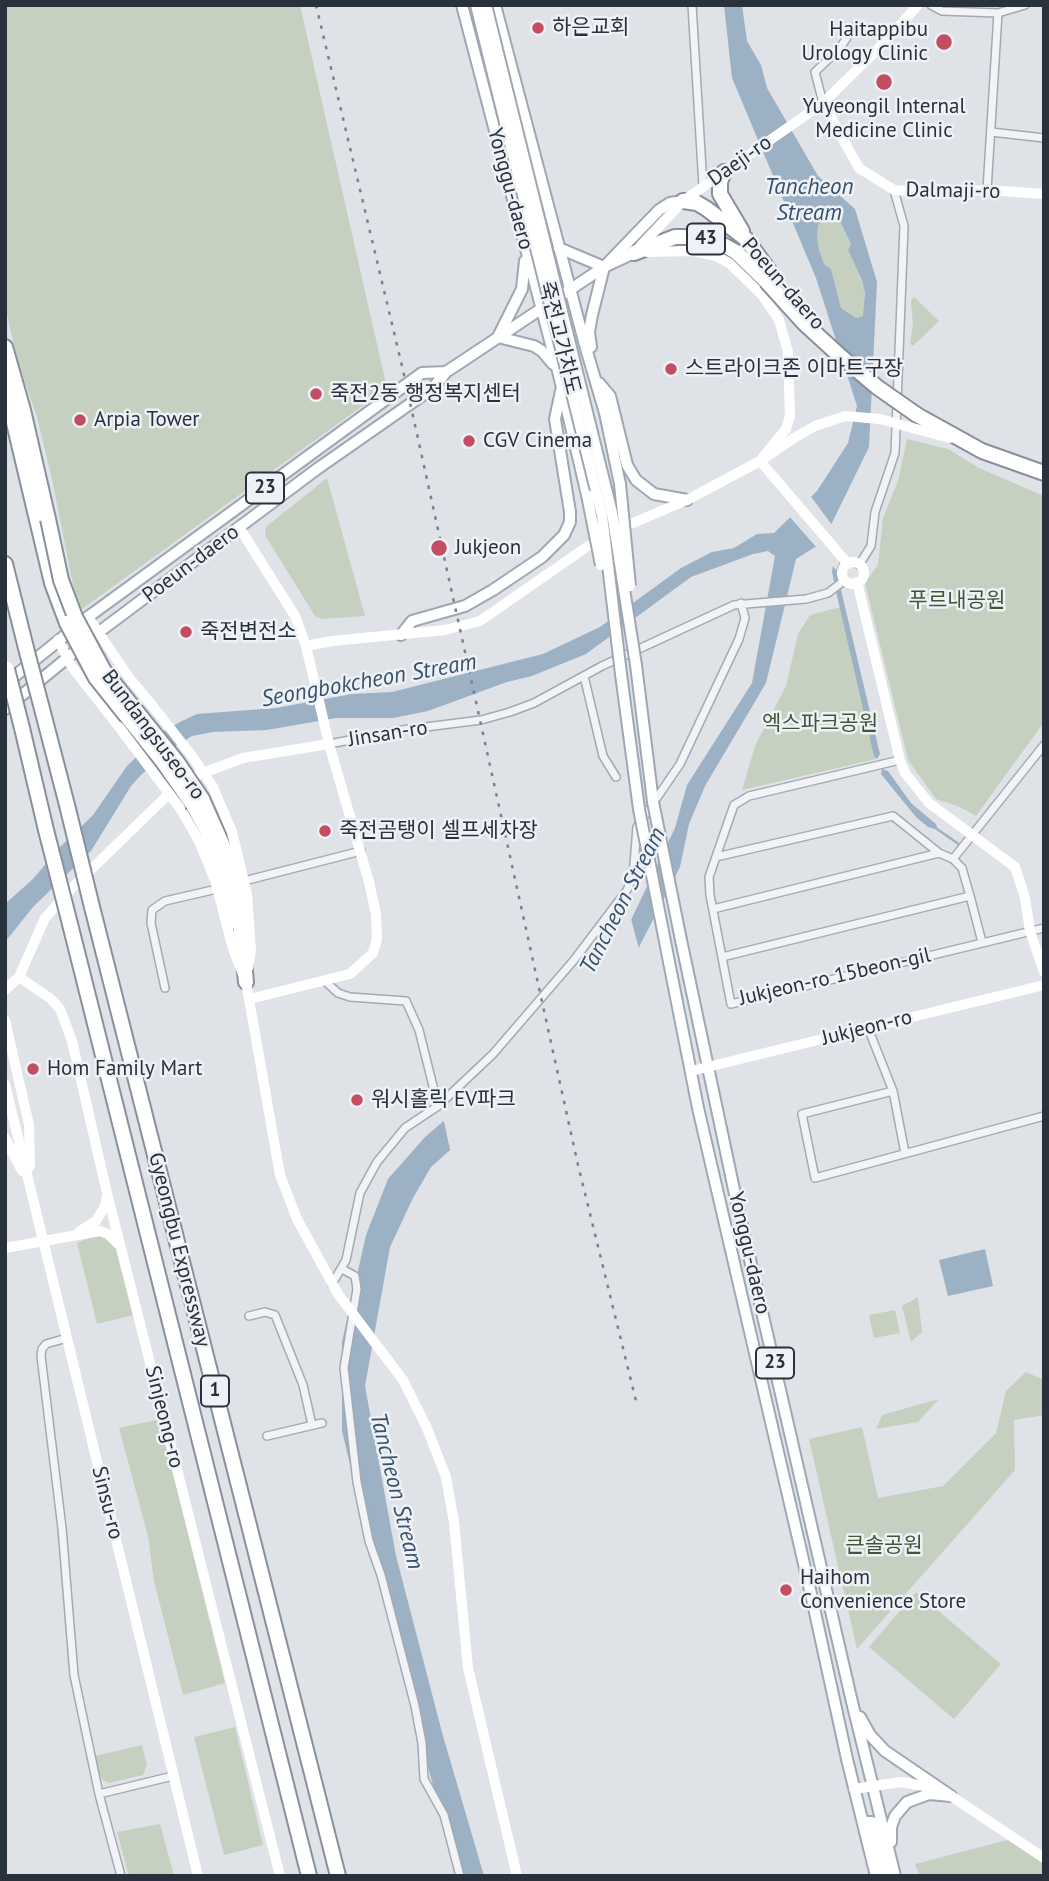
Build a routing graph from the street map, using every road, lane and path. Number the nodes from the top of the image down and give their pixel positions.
1 (462, 5) edge
2 (476, 5) edge
3 (486, 5) edge
4 (495, 5) edge
5 (691, 5) edge
6 (918, 5) edge
7 (931, 5) edge
8 (1026, 5) edge
9 (998, 13) junction
10 (855, 27) dead end
11 (823, 103) junction
12 (991, 132) junction
13 (1044, 138) edge
14 (725, 171) junction
15 (704, 186) junction
16 (894, 190) junction
17 (987, 190) junction
18 (1044, 194) edge
19 (683, 201) junction
20 (746, 239) junction
21 (525, 248) junction
22 (559, 248) junction
23 (634, 253) junction
24 (604, 267) junction
25 (769, 279) junction
26 (570, 289) junction
27 (541, 309) junction
28 (498, 337) junction
29 (585, 345) junction
30 (5, 347) edge
31 (554, 359) junction
32 (446, 372) junction
33 (558, 372) junction
34 (595, 375) junction
35 (5, 385) edge
36 (561, 388) junction
37 (918, 418) junction
38 (760, 461) junction
39 (1044, 464) edge
40 (1044, 473) edge
41 (687, 499) junction
42 (42, 519) junction
43 (633, 523) dead end
44 (239, 527) junction
45 (588, 546) dead end
46 (850, 562) junction
47 (5, 564) edge
48 (857, 582) junction
49 (842, 583) junction
50 (737, 604) junction
51 (88, 617) junction
52 (99, 632) junction
53 (401, 635) junction
54 (58, 640) junction
55 (306, 646) junction
56 (68, 659) junction
57 (636, 666) junction
58 (6, 672) edge
59 (621, 674) junction
60 (584, 676) junction
61 (130, 679) junction
62 (101, 705) junction
63 (5, 709) edge
64 (329, 744) junction
65 (1044, 745) edge
66 (900, 760) junction
67 (616, 777) dead end
68 (192, 804) junction
69 (973, 834) junction
70 (361, 851) junction
71 (939, 853) junction
72 (716, 858) junction
73 (954, 858) junction
74 (244, 881) junction
75 (218, 889) junction
76 (970, 896) junction
77 (713, 909) junction
78 (1044, 928) edge
79 (1030, 931) junction
80 (982, 942) junction
81 (722, 957) junction
82 (1044, 972) edge
83 (19, 977) junction
84 (246, 982) junction
85 (326, 982) junction
86 (1044, 985) edge
87 (165, 988) dead end
88 (5, 990) edge
89 (250, 999) junction
90 (5, 1020) edge
91 (867, 1028) junction
92 (707, 1067) junction
93 (691, 1071) junction
94 (5, 1084) edge
95 (893, 1091) junction
96 (438, 1105) junction
97 (1044, 1116) edge
98 (5, 1138) edge
99 (905, 1153) junction
100 (31, 1189) junction
101 (107, 1193) junction
102 (76, 1234) junction
103 (43, 1240) junction
104 (5, 1248) edge
105 (121, 1249) junction
106 (342, 1269) junction
107 (335, 1289) junction
108 (249, 1316) dead end
109 (67, 1338) junction
110 (322, 1423) dead end
111 (312, 1425) junction
112 (267, 1436) dead end
113 (852, 1702) junction
114 (173, 1776) junction
115 (873, 1786) junction
116 (854, 1789) junction
117 (99, 1794) junction
118 (951, 1796) junction
119 (864, 1826) junction
120 (890, 1854) junction
121 (1044, 1858) edge
122 (121, 1876) edge
123 (198, 1876) edge
124 (280, 1876) edge
125 (309, 1876) edge
126 (338, 1876) edge
127 (460, 1876) edge
128 (517, 1876) edge
129 (876, 1876) edge
130 (893, 1876) edge

1 - 21 main road, Yonggu-daero
2 - 59 main road, 죽전고가차도, bridge
3 - 57 main road, 죽전고가차도, bridge
4 - 22 main road, Yonggu-daero
5 - 15 street
6 - 11 main road, Daeji-ro
7 - 9 street
8 - 9 street
9 - 12 street
10 - 11 street
11 - 14 main road, Daeji-ro
11 - 16 main road, Dalmaji-ro
12 - 13 street
12 - 17 street
14 - 15 main road, Daeji-ro
14 - 20 highway
15 - 19 main road, Daeji-ro
16 - 17 main road, Dalmaji-ro
16 - 46 street
17 - 18 main road, Dalmaji-ro
19 - 20 highway, Poeun-daero / 43
19 - 23 main road
19 - 24 main road, Poeun-daero / 43
20 - 25 highway, Poeun-daero / 43
21 - 27 main road, Yonggu-daero
21 - 28 main road
22 - 24 main road
22 - 26 main road, Yonggu-daero
23 - 24 main road, Poeun-daero / 43
23 - 25 highway, Poeun-daero / 43
23 - 38 main road
24 - 26 main road, Poeun-daero / 43
24 - 34 main road
25 - 37 highway, Poeun-daero / 43
26 - 27 main road, Poeun-daero / 23
26 - 29 main road, Yonggu-daero / 23
27 - 28 main road, Poeun-daero / 23
27 - 31 main road, Yonggu-daero / 23
28 - 32 main road, Poeun-daero / 23
28 - 33 main road
29 - 31 main road
29 - 34 main road, Yonggu-daero / 23
30 - 42 highway, Bundangsuseo-ro
31 - 33 main road, Yonggu-daero / 23
32 - 44 main road, Poeun-daero / 23
32 - 51 main road, Poeun-daero / 23
33 - 36 main road, Yonggu-daero / 23
34 - 41 main road
34 - 57 main road, Yonggu-daero / 23, bridge
35 - 42 highway, Bundangsuseo-ro
36 - 53 main road
36 - 59 main road, Yonggu-daero / 23, bridge
37 - 38 main road, bridge
37 - 39 highway, Poeun-daero / 43
37 - 40 highway, Poeun-daero / 43
38 - 41 main road
38 - 46 main road
41 - 43 main road
42 - 68 highway, Bundangsuseo-ro, bridge
44 - 52 main road, Poeun-daero / 23
44 - 55 main road
45 - 53 main road
46 - 48 main road
46 - 49 main road
47 - 126 highway, Gyeongbu Expressway / 1, bridge
48 - 49 main road
48 - 66 main road
49 - 50 street, Jinsan-ro
50 - 60 street, Jinsan-ro
50 - 96 street
51 - 52 main road
51 - 54 main road, Poeun-daero / 23
52 - 56 main road, Poeun-daero / 23
52 - 61 main road
53 - 55 main road
54 - 56 main road
54 - 58 main road, Poeun-daero / 23
55 - 64 main road
56 - 62 main road
56 - 63 main road, Poeun-daero / 23
57 - 92 main road, Yonggu-daero / 23, bridge
58 - 125 highway, Gyeongbu Expressway / 1, bridge
59 - 93 main road, Yonggu-daero / 23, bridge
60 - 64 street, Jinsan-ro
60 - 67 street
61 - 62 main road
61 - 74 main road, bridge
62 - 68 main road, bridge
64 - 70 main road
64 - 83 main road, Jinsan-ro
65 - 69 street
66 - 69 main road
66 - 72 street, Jukjeon-ro 15beon-gil
68 - 75 main road
68 - 84 highway, Bundangsuseo-ro
69 - 73 street
69 - 79 main road
70 - 74 street
70 - 85 main road
71 - 72 street
71 - 73 street
71 - 77 street
72 - 77 street, Jukjeon-ro 15beon-gil
73 - 76 street
74 - 84 main road
75 - 84 main road
75 - 87 street
76 - 80 street
76 - 81 street
77 - 81 street, Jukjeon-ro 15beon-gil
78 - 79 street, Jukjeon-ro 15beon-gil
79 - 80 street, Jukjeon-ro 15beon-gil
79 - 82 main road
80 - 81 street, Jukjeon-ro 15beon-gil
83 - 88 main road, Jinsan-ro
83 - 101 main road, Sinjeong-ro
84 - 89 main road
85 - 89 main road
85 - 96 street
86 - 91 main road, Jukjeon-ro
89 - 107 main road
90 - 100 main road
91 - 92 main road, Jukjeon-ro
91 - 95 street
92 - 93 main road, Jukjeon-ro
92 - 113 main road, Yonggu-daero / 23
93 - 116 main road, Yonggu-daero / 23
94 - 100 main road, Sinsu-ro
95 - 99 street
95 - 99 street
96 - 106 street
97 - 99 street
98 - 100 main road
100 - 103 main road, Sinsu-ro
101 - 102 main road
101 - 105 main road, Sinjeong-ro
102 - 103 main road
102 - 105 main road
103 - 104 main road
103 - 109 main road, Sinsu-ro
105 - 124 main road, Sinjeong-ro
106 - 107 street
106 - 127 street
107 - 128 main road, bridge
108 - 111 street
109 - 114 main road, Sinsu-ro
109 - 117 street
110 - 111 street
111 - 112 street
113 - 115 main road, Yonggu-daero / 23
113 - 118 main road
114 - 117 street
114 - 123 main road, Sinsu-ro
115 - 116 main road
115 - 118 main road
115 - 120 main road, Yonggu-daero / 23
116 - 119 main road, Yonggu-daero / 23
117 - 122 street
118 - 120 main road
118 - 121 main road
119 - 129 main road, Yonggu-daero / 23
119 - 130 main road
120 - 130 main road, Yonggu-daero / 23

